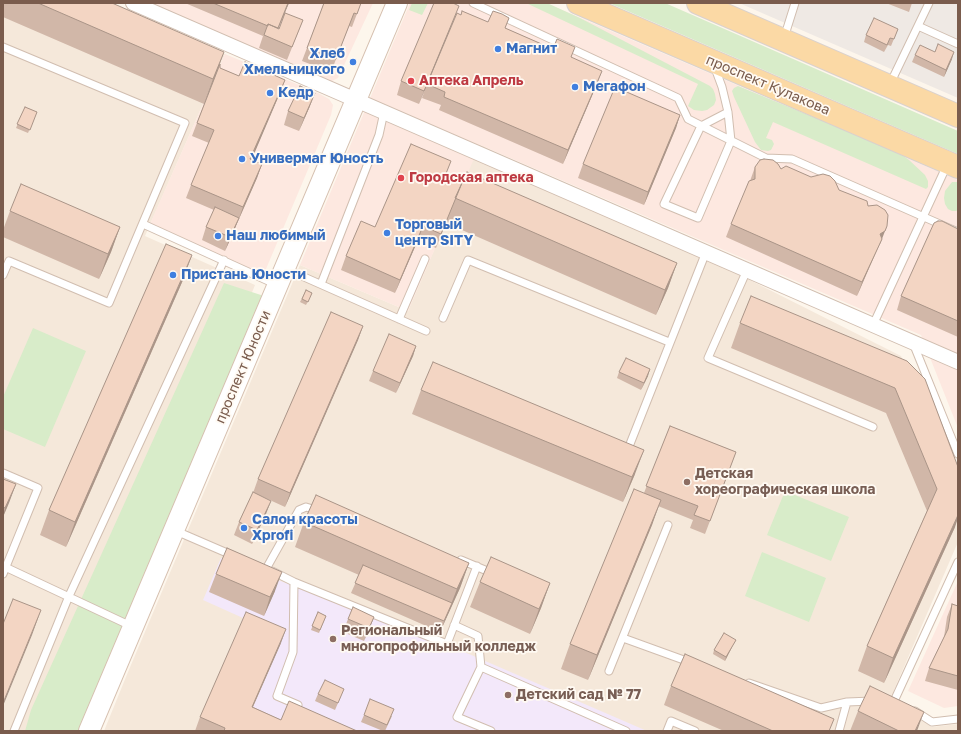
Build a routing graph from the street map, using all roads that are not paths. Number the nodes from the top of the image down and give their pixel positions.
1 (133, 3) edge
2 (397, 3) edge
3 (473, 3) edge
4 (578, 3) edge
5 (698, 3) edge
6 (795, 3) edge
7 (929, 3) edge
8 (918, 26) junction
9 (783, 40) junction
10 (958, 44) edge
11 (3, 47) edge
12 (712, 61) junction
13 (889, 87) junction
14 (356, 99) junction
15 (384, 112) junction
16 (728, 112) junction
17 (958, 116) edge
18 (701, 126) junction
19 (731, 141) junction
20 (953, 165) edge
21 (923, 217) junction
22 (143, 224) junction
23 (958, 232) edge
24 (706, 252) junction
25 (425, 259) dead end
26 (224, 260) junction
27 (747, 270) junction
28 (3, 275) edge
29 (281, 276) junction
30 (321, 284) junction
31 (443, 318) dead end
32 (398, 319) junction
33 (873, 325) junction
34 (426, 331) dead end
35 (669, 342) junction
36 (913, 342) junction
37 (958, 362) edge
38 (873, 427) dead end
39 (620, 446) edge
40 (958, 454) edge
41 (3, 473) edge
42 (328, 514) edge
43 (668, 525) dead end
44 (174, 530) junction
45 (240, 558) edge
46 (454, 558) edge
47 (958, 562) edge
48 (477, 566) junction
49 (4, 569) edge
50 (497, 575) edge
51 (294, 582) junction
52 (69, 596) junction
53 (454, 625) junction
54 (133, 626) junction
55 (622, 638) junction
56 (696, 664) edge
57 (481, 667) junction
58 (609, 671) dead end
59 (740, 680) edge
60 (847, 702) junction
61 (895, 702) junction
62 (305, 708) edge
63 (958, 719) edge
64 (14, 731) edge
65 (89, 731) edge
66 (491, 731) edge
67 (626, 731) edge
68 (667, 731) edge
69 (695, 731) edge
70 (840, 731) edge

1 - 14 street
2 - 14 main road, проспект Юности
3 - 18 lane
4 - 12 main road, проспект Кулакова
5 - 9 main road
6 - 9 lane
7 - 8 lane
8 - 10 lane
8 - 13 lane
9 - 13 main road
11 - 22 lane
12 - 16 lane
12 - 20 main road, проспект Кулакова
13 - 17 main road
14 - 15 street
14 - 29 main road, проспект Юности
15 - 24 street
15 - 30 lane
16 - 18 lane
16 - 19 lane
18 - 19 lane
18 - 19 lane
19 - 21 lane
20 - 21 lane
21 - 23 lane
21 - 33 lane
22 - 26 lane
22 - 28 lane
24 - 27 street
24 - 35 lane
25 - 32 lane
26 - 29 lane
26 - 52 lane
27 - 33 street
27 - 38 lane
29 - 30 lane
29 - 44 main road, проспект Юности
30 - 32 lane
31 - 35 lane
32 - 34 lane
33 - 36 street
35 - 39 lane
36 - 37 street
36 - 40 lane
41 - 49 lane
42 - 51 lane
43 - 55 lane
44 - 45 lane
44 - 54 main road, проспект Юности
46 - 48 lane
47 - 61 lane
48 - 50 lane
48 - 53 lane
49 - 52 lane
51 - 53 lane
51 - 62 lane
52 - 54 lane
52 - 64 lane
53 - 57 lane
54 - 65 main road, проспект Юности
55 - 56 lane
55 - 58 lane
57 - 66 lane
57 - 67 lane
59 - 60 lane
60 - 61 lane
60 - 70 lane
61 - 63 lane
68 - 69 lane

